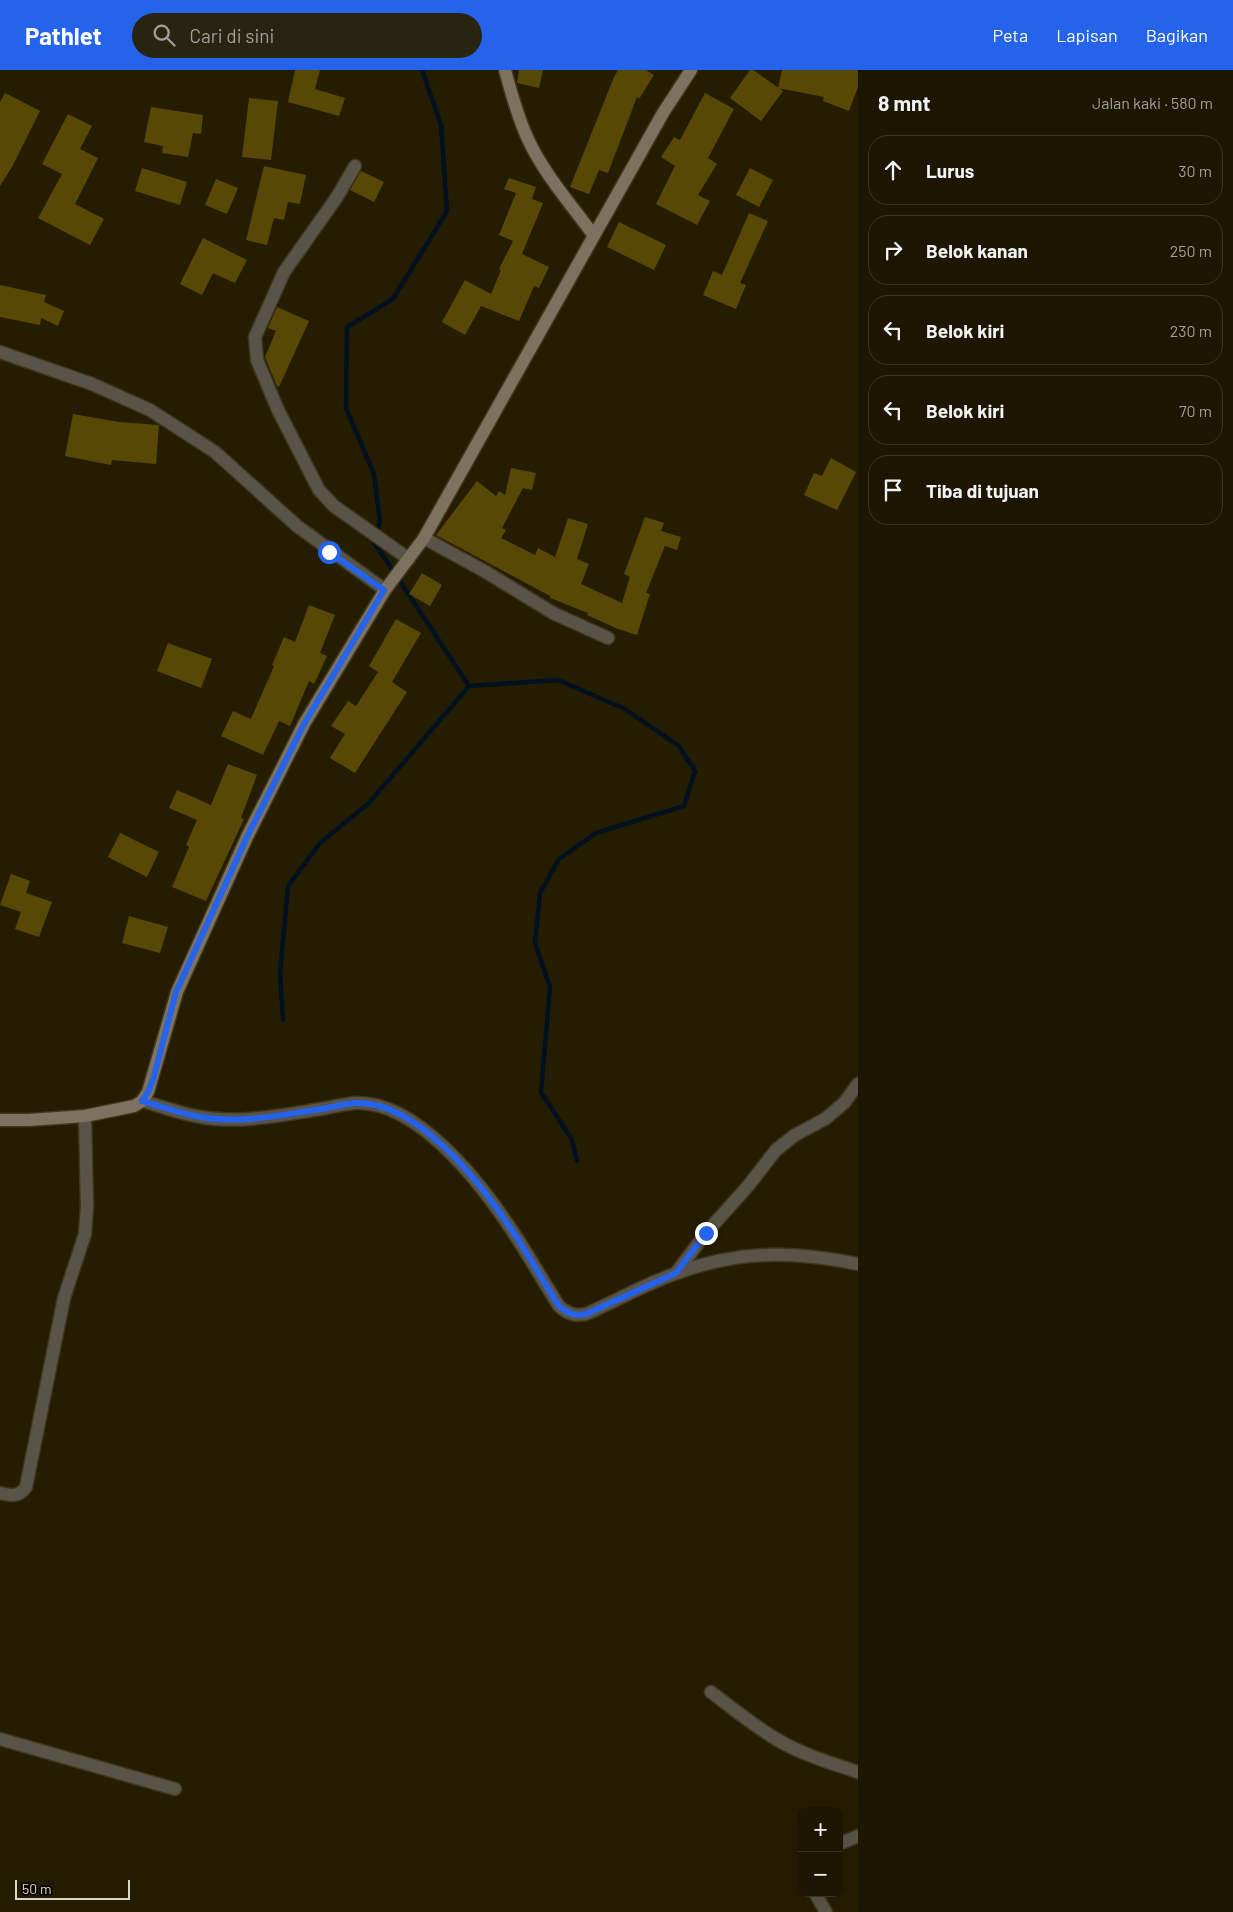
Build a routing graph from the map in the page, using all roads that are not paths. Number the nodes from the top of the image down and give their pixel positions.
1 (505, 70) edge
2 (691, 70) edge
3 (355, 166) dead end
4 (594, 236) junction
5 (0, 352) edge
6 (424, 538) junction
7 (407, 562) junction
8 (388, 586) junction
9 (608, 638) dead end
10 (858, 1084) edge
11 (142, 1101) junction
12 (86, 1116) junction
13 (0, 1120) edge
14 (858, 1264) edge
15 (676, 1273) junction
16 (0, 1493) edge
17 (711, 1692) dead end
18 (0, 1739) edge
19 (858, 1772) edge
20 (175, 1789) dead end
21 (858, 1836) edge
22 (843, 1842) edge
23 (817, 1897) edge
24 (826, 1912) edge

1 - 4 street
2 - 4 street
3 - 7 street
4 - 6 street
5 - 8 street
6 - 7 street
6 - 9 street
7 - 8 street
8 - 11 street
10 - 15 street
11 - 12 street
11 - 15 street
12 - 13 street
12 - 16 street
14 - 15 street
17 - 19 street
18 - 20 street
21 - 22 street
23 - 24 street

